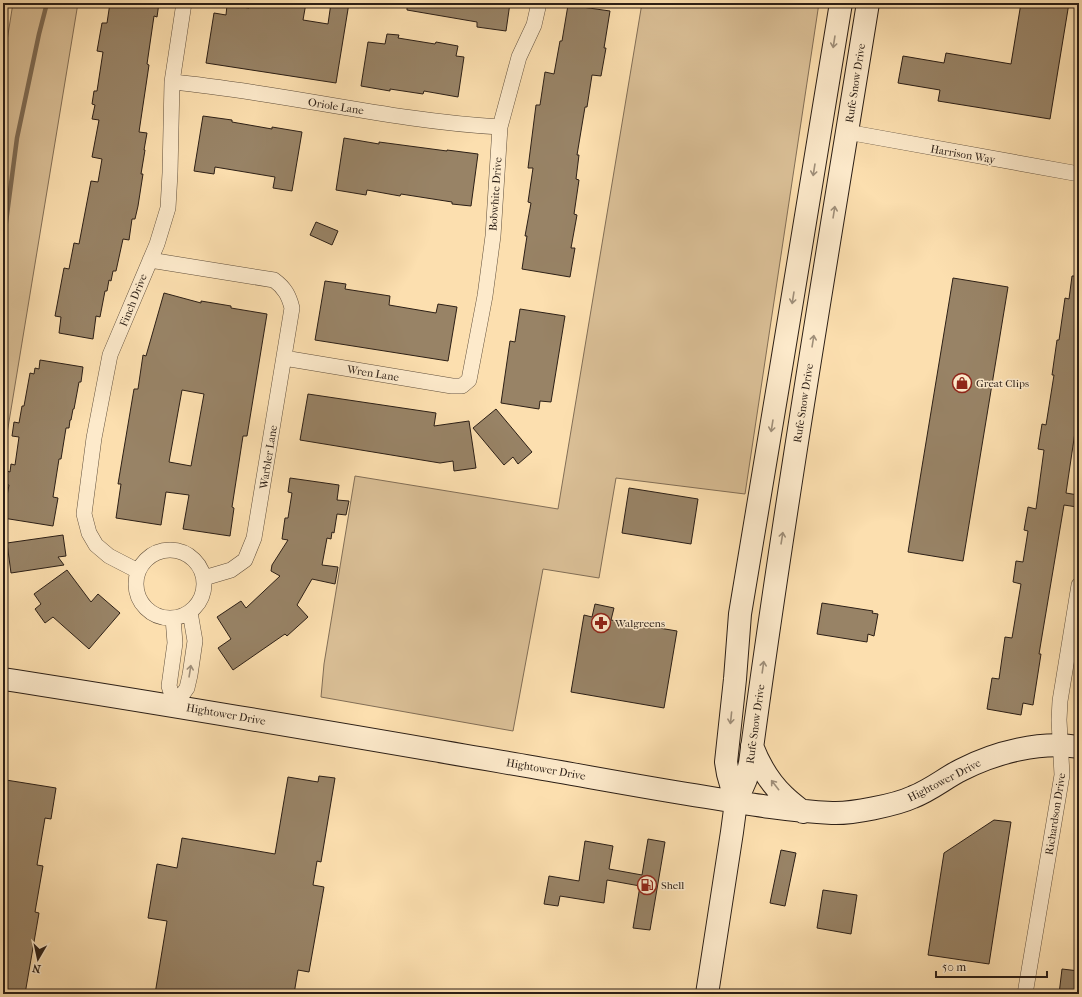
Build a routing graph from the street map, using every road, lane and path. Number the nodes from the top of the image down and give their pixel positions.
1 (184, 3) edge
2 (539, 3) edge
3 (841, 3) edge
4 (868, 3) edge
5 (172, 82) junction
6 (500, 127) junction
7 (847, 132) junction
8 (1079, 174) edge
9 (150, 260) junction
10 (284, 358) junction
11 (462, 386) joint
12 (138, 571) junction
13 (204, 578) junction
14 (1079, 585) edge
15 (190, 612) junction
16 (173, 618) junction
17 (3, 678) edge
18 (175, 705) junction
19 (752, 746) junction
20 (1070, 746) edge
21 (736, 802) junction
22 (803, 812) junction
23 (707, 994) edge
24 (1025, 994) edge

1 - 5 street, Finch Drive
2 - 6 street, Bobwhite Drive
3 -> 21 main road, Rufe Snow Drive
4 - 7 main road, Rufe Snow Drive
5 - 6 street, Oriole Lane
5 - 9 street, Finch Drive
6 - 11 street, Bobwhite Drive
7 - 8 street, Harrison Way
19 -> 7 main road, Rufe Snow Drive
9 - 10 street, Warbler Lane
9 - 12 street, Finch Drive
10 - 11 street, Wren Lane
10 - 13 street, Warbler Lane
12 - 13 street
12 - 16 street
13 - 15 street
14 - 20 street, Richardson Drive
15 - 16 street
18 -> 15 street
16 - 18 street
17 - 18 main road, Hightower Drive
18 - 21 main road, Hightower Drive
19 - 21 main road, Rufe Snow Drive
22 -> 19 main road
20 - 22 main road, Hightower Drive
20 - 24 street, Richardson Drive
21 - 22 main road, Hightower Drive
21 - 23 main road, Rufe Snow Drive

